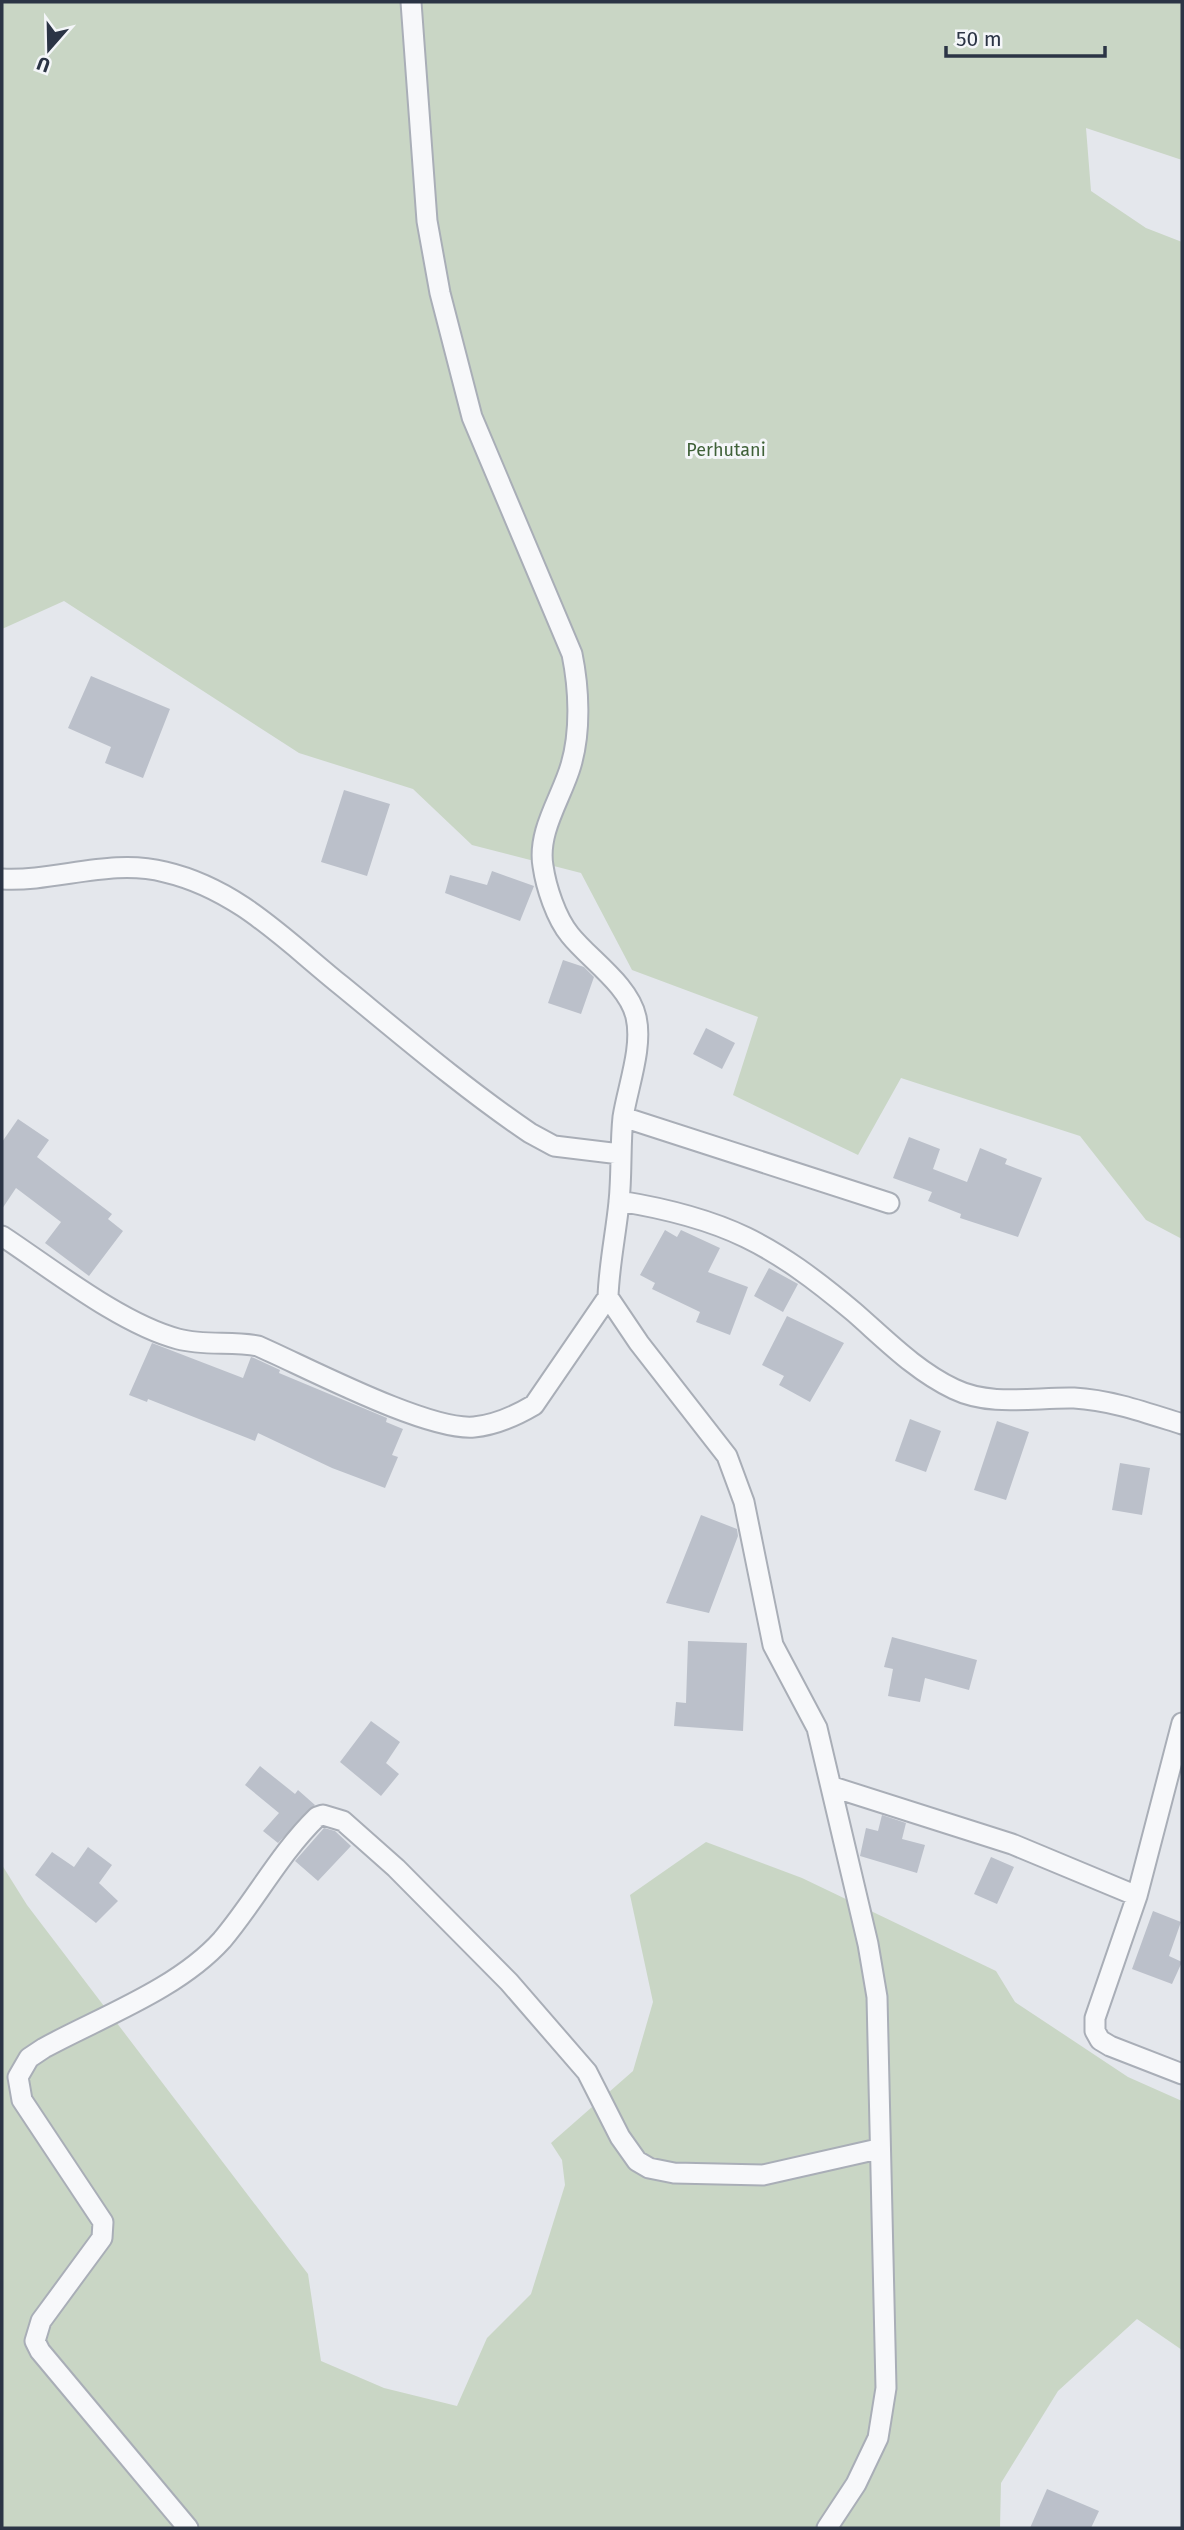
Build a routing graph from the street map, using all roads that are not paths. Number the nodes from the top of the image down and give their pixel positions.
1 (411, 2) edge
2 (2, 880) edge
3 (623, 1117) junction
4 (620, 1154) junction
5 (619, 1201) junction
6 (889, 1203) dead end
7 (2, 1236) edge
8 (608, 1297) junction
9 (1182, 1424) edge
10 (1182, 1723) edge
11 (833, 1787) junction
12 (1137, 1896) junction
13 (1182, 2074) edge
14 (878, 2149) junction
15 (188, 2528) edge
16 (827, 2528) edge

1 - 3 street
2 - 4 street
3 - 4 street
3 - 6 street
4 - 5 street
5 - 8 street
5 - 9 street
7 - 8 street
8 - 11 street
10 - 12 street
11 - 12 street
11 - 14 street
12 - 13 street
14 - 15 street
14 - 16 street

